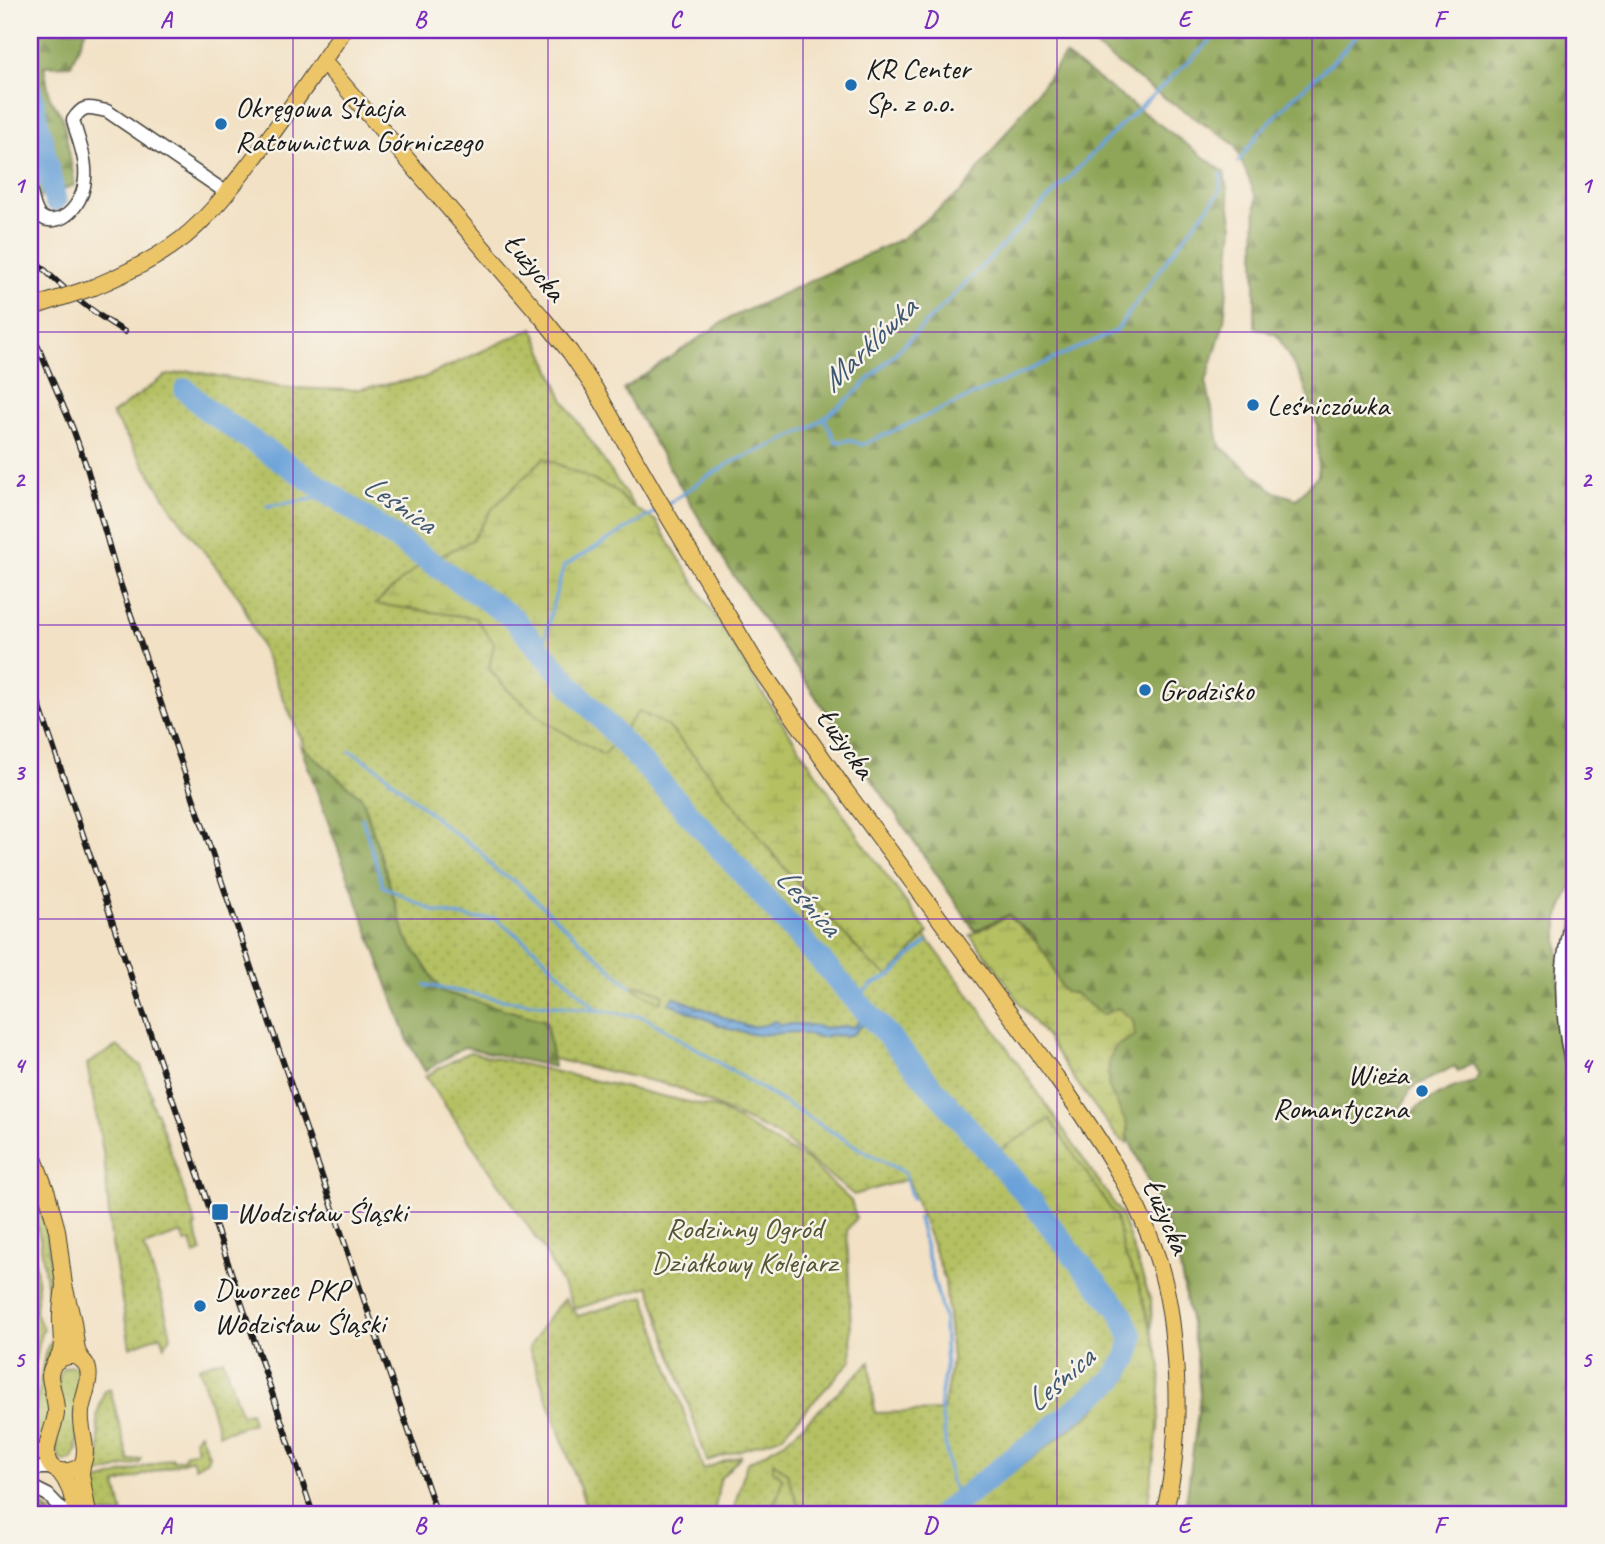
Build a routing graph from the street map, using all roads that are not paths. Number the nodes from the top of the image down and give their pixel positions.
1 (344, 30) edge
2 (323, 61) junction
3 (30, 189) edge
4 (227, 193) junction
5 (30, 308) edge
6 (1575, 902) edge
7 (1575, 1080) edge
8 (30, 1148) edge
9 (64, 1285) junction
10 (82, 1360) junction
11 (57, 1361) junction
12 (48, 1446) junction
13 (30, 1459) edge
14 (82, 1465) junction
15 (57, 1470) junction
16 (30, 1472) edge
17 (30, 1486) edge
18 (66, 1514) edge
19 (76, 1514) edge
20 (88, 1514) edge
21 (1164, 1514) edge

1 - 2 main road
2 - 4 main road
2 - 21 main road, Łużycka
3 - 4 street
4 - 5 main road, bridge
6 - 7 street
8 - 9 main road
9 - 10 main road
9 - 11 main road
10 - 11 main road
10 - 14 main road
11 - 12 main road
12 - 13 street
12 - 15 main road
14 - 15 main road
14 - 20 main road
15 - 16 street
15 - 19 main road
17 - 18 street

